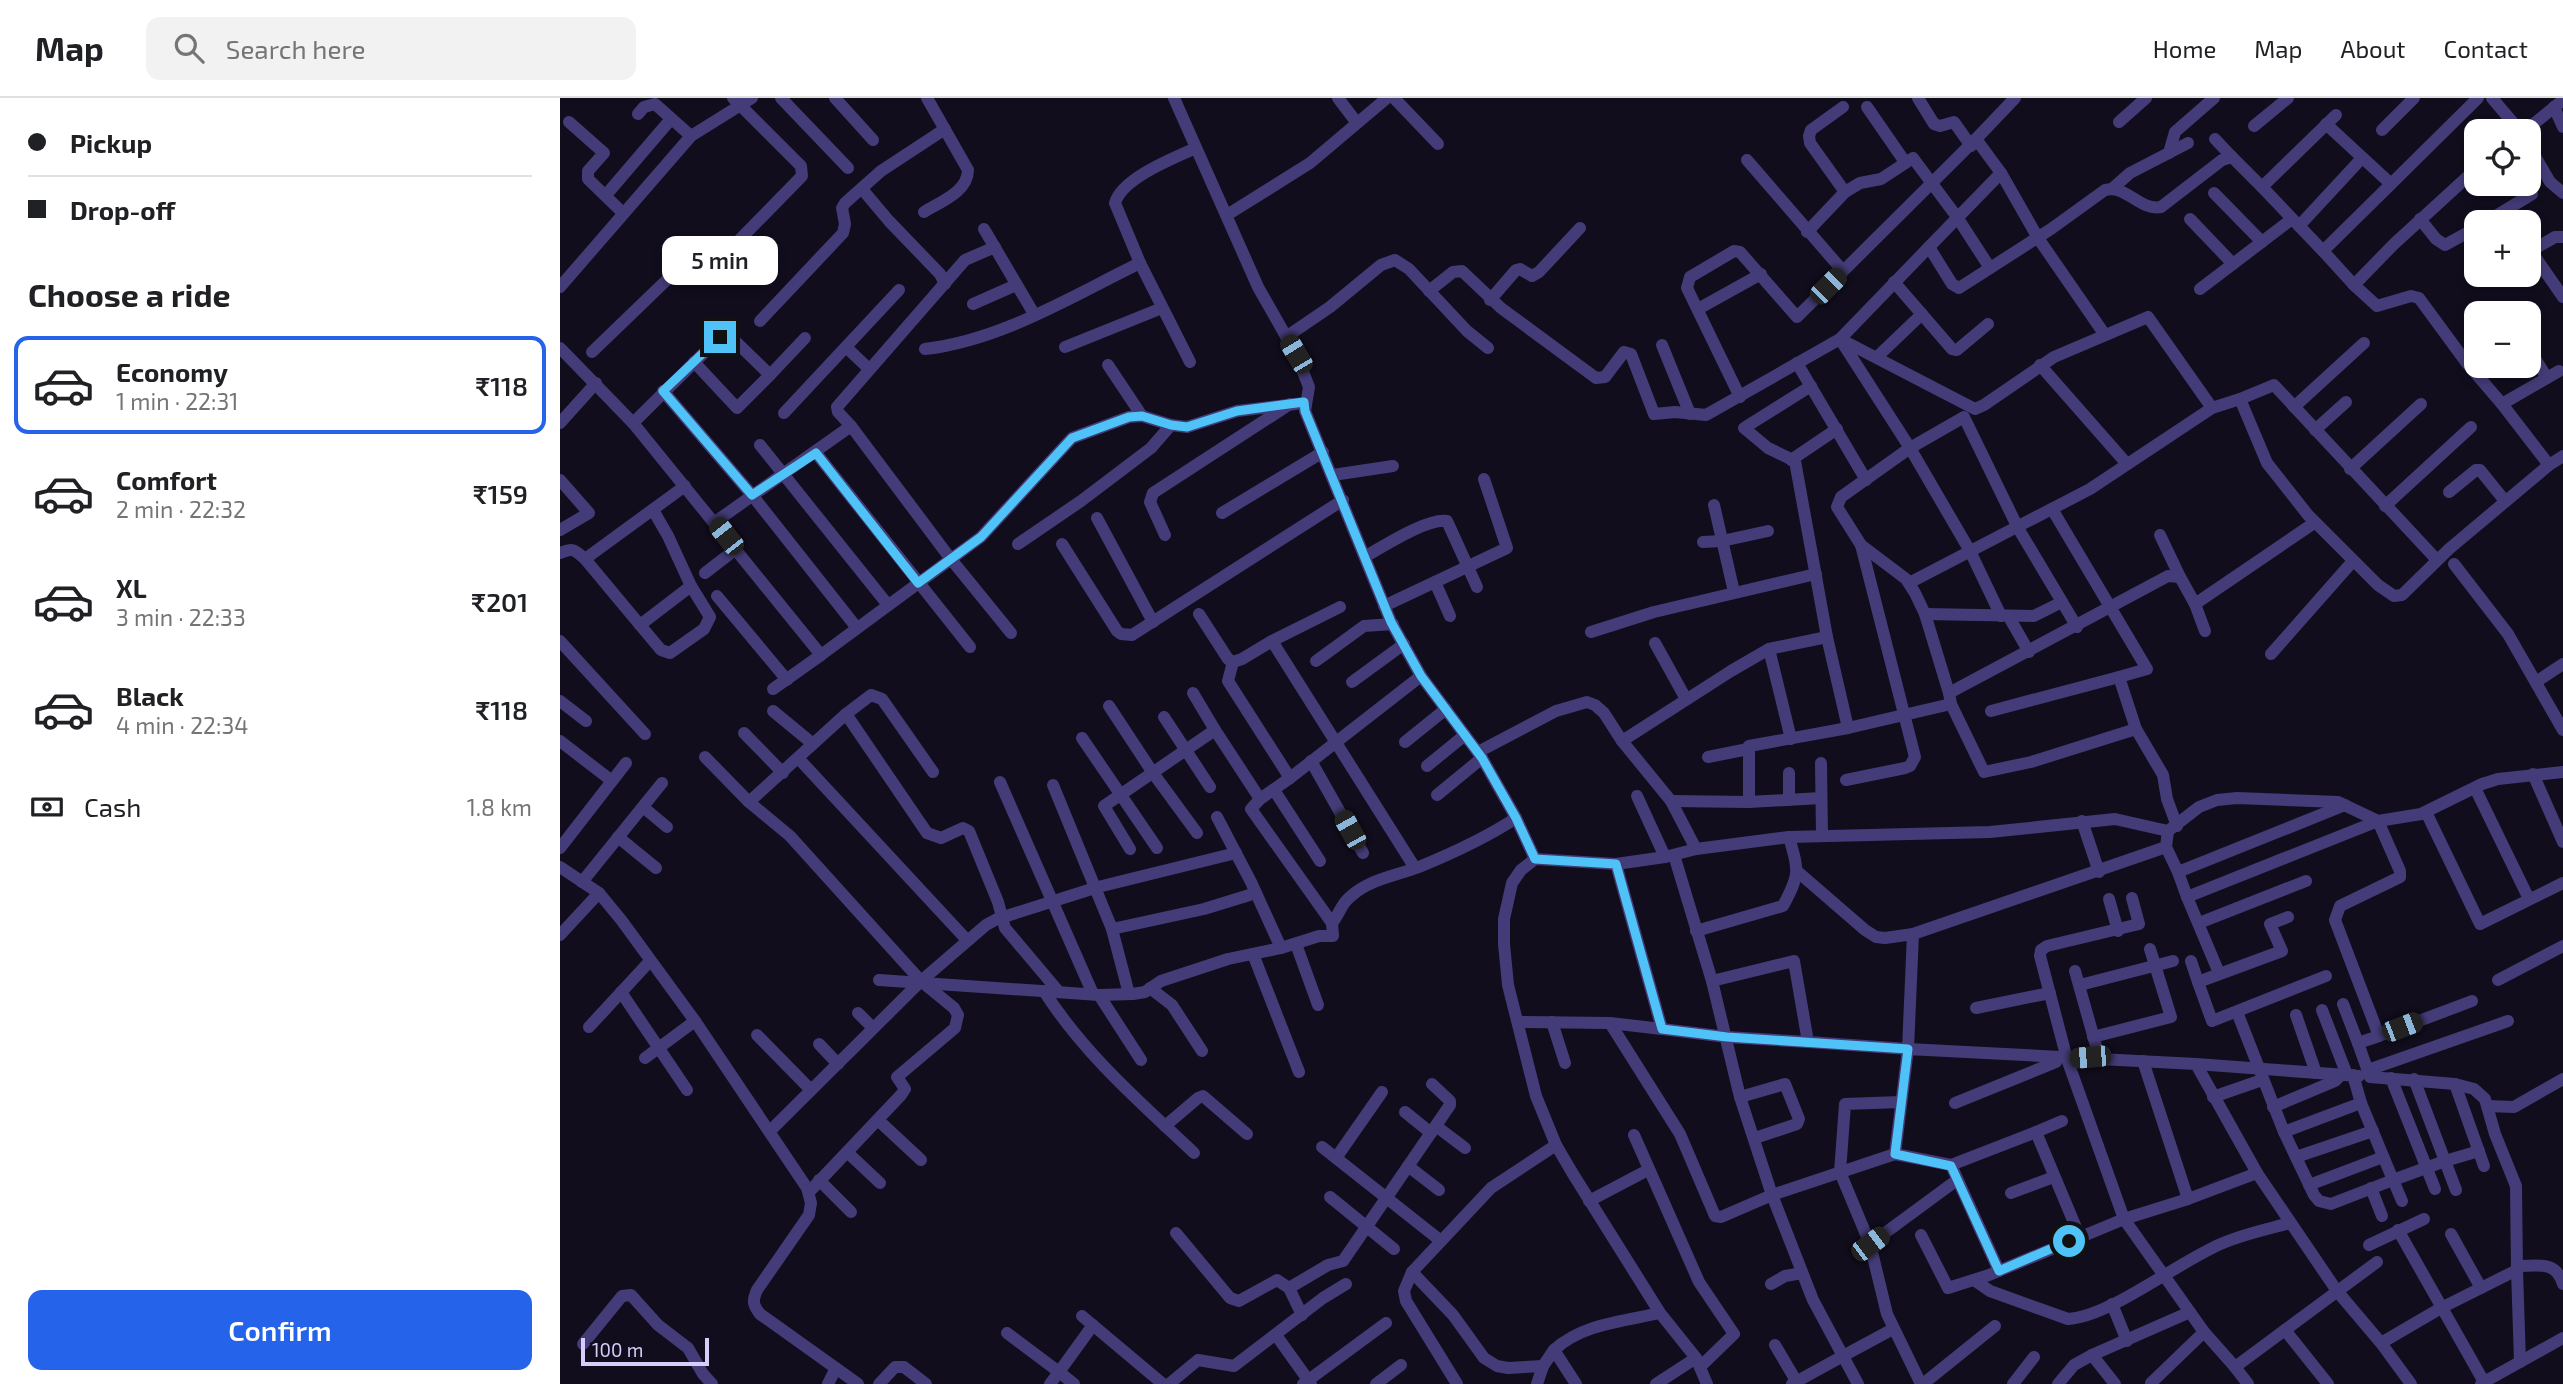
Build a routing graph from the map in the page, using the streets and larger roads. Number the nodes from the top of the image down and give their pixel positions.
1 (752, 98) edge
2 (781, 98) edge
3 (835, 98) edge
4 (927, 98) edge
5 (1174, 98) edge
6 (1338, 98) edge
7 (1387, 98) edge
8 (1394, 98) edge
9 (1917, 98) edge
10 (2015, 98) edge
11 (2146, 98) edge
12 (2214, 98) edge
13 (2288, 98) edge
14 (2414, 98) edge
15 (2478, 98) edge
16 (2492, 98) edge
17 (737, 102) edge
18 (2558, 104) edge
19 (1843, 107) dead end
20 (1867, 107) dead end
21 (638, 114) dead end
22 (2336, 115) dead end
23 (671, 119) junction
24 (2511, 119) edge
25 (2538, 119) edge
26 (569, 122) dead end
27 (2119, 122) dead end
28 (1357, 123) junction
29 (2326, 124) junction
30 (2254, 126) dead end
31 (2563, 127) edge
32 (945, 129) junction
33 (2382, 130) dead end
34 (691, 136) junction
35 (2215, 139) dead end
36 (873, 140) dead end
37 (1974, 142) junction
38 (2188, 143) dead end
39 (1438, 144) dead end
40 (1196, 148) junction
41 (2169, 153) junction
42 (2231, 157) junction
43 (2362, 158) junction
44 (1747, 160) dead end
45 (1905, 162) junction
46 (2541, 167) edge
47 (848, 168) dead end
48 (2001, 173) junction
49 (2464, 180) edge
50 (1933, 182) junction
51 (2391, 184) junction
52 (2263, 187) junction
53 (2113, 188) junction
54 (862, 189) junction
55 (1845, 192) junction
56 (2563, 192) edge
57 (2214, 193) dead end
58 (606, 195) junction
59 (2529, 196) edge
60 (2506, 210) edge
61 (924, 212) dead end
62 (623, 213) junction
63 (1227, 215) junction
64 (1957, 217) junction
65 (2190, 219) dead end
66 (2420, 219) junction
67 (2296, 222) junction
68 (1580, 228) dead end
69 (984, 229) dead end
70 (1807, 232) junction
71 (2464, 235) edge
72 (2563, 237) edge
73 (2038, 238) junction
74 (2262, 242) junction
75 (2541, 245) edge
76 (995, 247) junction
77 (1928, 247) junction
78 (2323, 251) junction
79 (1140, 263) junction
80 (2233, 264) junction
81 (2541, 266) edge
82 (1990, 268) junction
83 (1843, 271) junction
84 (1761, 274) junction
85 (1894, 282) junction
86 (945, 284) junction
87 (1016, 285) junction
88 (2354, 285) junction
89 (560, 286) edge
90 (2200, 289) dead end
91 (899, 290) dead end
92 (1429, 291) junction
93 (2563, 297) edge
94 (1490, 300) junction
95 (973, 303) dead end
96 (1161, 308) junction
97 (1698, 309) junction
98 (1034, 314) junction
99 (1922, 314) junction
100 (760, 321) dead end
101 (1988, 324) dead end
102 (2105, 335) junction
103 (1286, 337) junction
104 (805, 338) dead end
105 (1840, 339) junction
106 (2364, 342) dead end
107 (1662, 345) dead end
108 (846, 347) junction
109 (1065, 347) dead end
110 (560, 348) edge
111 (1488, 348) dead end
112 (925, 349) dead end
113 (592, 352) dead end
114 (1877, 357) junction
115 (570, 358) junction
116 (694, 362) junction
117 (1190, 362) dead end
118 (1797, 363) junction
119 (1108, 365) dead end
120 (2040, 365) junction
121 (560, 369) edge
122 (869, 369) junction
123 (2541, 369) edge
124 (2559, 370) dead end
125 (770, 375) junction
126 (2547, 378) junction
127 (596, 383) junction
128 (1811, 386) junction
129 (663, 391) junction
130 (1740, 397) junction
131 (2240, 399) junction
132 (2346, 402) dead end
133 (1298, 403) junction
134 (2421, 404) dead end
135 (2502, 404) junction
136 (2294, 407) junction
137 (2212, 408) junction
138 (785, 413) dead end
139 (1690, 414) junction
140 (1142, 416) junction
141 (560, 423) edge
142 (633, 424) junction
143 (1171, 425) junction
144 (851, 426) junction
145 (2471, 427) dead end
146 (1837, 429) junction
147 (2315, 430) junction
148 (760, 445) dead end
149 (1910, 449) junction
150 (1323, 452) junction
151 (816, 453) junction
152 (2563, 456) edge
153 (1791, 460) junction
154 (2127, 464) junction
155 (2549, 464) junction
156 (1393, 466) dead end
157 (2350, 468) junction
158 (784, 475) junction
159 (1332, 475) junction
160 (1484, 479) dead end
161 (560, 480) edge
162 (1866, 480) junction
163 (685, 486) junction
164 (2449, 492) dead end
165 (752, 495) junction
166 (1343, 500) junction
167 (2505, 501) junction
168 (1714, 505) dead end
169 (2385, 506) junction
170 (2052, 509) junction
171 (653, 510) junction
172 (1222, 513) dead end
173 (1097, 518) dead end
174 (715, 522) junction
175 (2314, 523) junction
176 (2018, 528) junction
177 (560, 530) edge
178 (1768, 531) dead end
179 (1165, 535) dead end
180 (2160, 535) dead end
181 (1722, 541) junction
182 (1703, 542) dead end
183 (1018, 544) dead end
184 (1062, 544) dead end
185 (1861, 545) junction
186 (736, 549) junction
187 (1970, 551) junction
188 (560, 553) edge
189 (1366, 556) junction
190 (950, 558) junction
191 (585, 559) junction
192 (2437, 560) junction
193 (2353, 561) junction
194 (2454, 564) dead end
195 (1468, 566) junction
196 (705, 573) dead end
197 (1816, 574) junction
198 (2180, 577) junction
199 (1436, 582) junction
200 (918, 583) junction
201 (1909, 583) junction
202 (691, 586) junction
203 (1477, 587) dead end
204 (1734, 592) junction
205 (717, 596) dead end
206 (2062, 602) junction
207 (2196, 604) junction
208 (888, 605) junction
209 (1384, 606) junction
210 (1340, 607) dead end
211 (2109, 608) junction
212 (1199, 614) dead end
213 (1925, 614) junction
214 (1450, 616) dead end
215 (2006, 616) junction
216 (1153, 622) junction
217 (1392, 624) junction
218 (640, 625) junction
219 (2077, 627) junction
220 (857, 628) junction
221 (2205, 631) dead end
222 (1591, 632) dead end
223 (1011, 633) dead end
224 (1827, 637) junction
225 (560, 641) edge
226 (1272, 641) junction
227 (1655, 643) dead end
228 (1404, 644) junction
229 (970, 647) dead end
230 (1769, 649) junction
231 (2029, 652) junction
232 (2272, 654) dead end
233 (821, 655) junction
234 (1233, 662) junction
235 (1316, 662) dead end
236 (2563, 664) edge
237 (1421, 676) junction
238 (2119, 677) junction
239 (787, 680) junction
240 (1352, 682) dead end
241 (2536, 682) junction
242 (773, 689) dead end
243 (1193, 692) dead end
244 (1686, 699) junction
245 (1950, 699) junction
246 (560, 701) edge
247 (1109, 706) dead end
248 (1446, 709) junction
249 (773, 710) dead end
250 (1992, 711) dead end
251 (846, 713) junction
252 (1905, 715) junction
253 (1164, 717) dead end
254 (586, 721) dead end
255 (1848, 728) junction
256 (2136, 729) junction
257 (1215, 730) junction
258 (2563, 730) edge
259 (744, 733) dead end
260 (645, 734) dead end
261 (1465, 735) junction
262 (1082, 738) dead end
263 (1791, 739) junction
264 (1335, 740) junction
265 (560, 741) edge
266 (1622, 741) junction
267 (1405, 742) dead end
268 (813, 744) junction
269 (1748, 750) junction
270 (1187, 752) junction
271 (1480, 755) junction
272 (705, 757) dead end
273 (1709, 757) dead end
274 (798, 758) junction
275 (1311, 761) junction
276 (626, 763) dead end
277 (1822, 763) dead end
278 (1427, 766) dead end
279 (933, 772) dead end
280 (2563, 772) edge
281 (783, 773) junction
282 (1153, 773) junction
283 (1790, 773) dead end
284 (2533, 774) junction
285 (1290, 778) junction
286 (1846, 780) dead end
287 (612, 781) junction
288 (1000, 782) dead end
289 (662, 783) dead end
290 (1053, 785) dead end
291 (1210, 787) dead end
292 (2475, 788) junction
293 (1274, 790) junction
294 (1122, 794) junction
295 (1437, 794) dead end
296 (1637, 796) dead end
297 (1821, 798) junction
298 (1260, 799) junction
299 (1789, 800) junction
300 (1671, 801) junction
301 (749, 802) junction
302 (1749, 802) junction
303 (2346, 805) junction
304 (643, 807) junction
305 (2426, 812) junction
306 (1217, 817) dead end
307 (1516, 818) junction
308 (2082, 821) junction
309 (2378, 821) junction
310 (667, 827) dead end
311 (2173, 829) junction
312 (1197, 833) dead end
313 (1822, 835) junction
314 (618, 837) junction
315 (1789, 837) junction
316 (2563, 842) edge
317 (2166, 847) junction
318 (560, 848) edge
319 (1157, 848) dead end
320 (1130, 849) dead end
321 (1696, 849) junction
322 (1236, 853) junction
323 (1363, 853) dead end
324 (1670, 856) junction
325 (1535, 859) junction
326 (1320, 861) dead end
327 (1616, 864) junction
328 (560, 867) edge
329 (656, 868) dead end
330 (1415, 868) junction
331 (1798, 872) junction
332 (2099, 872) junction
333 (2178, 872) junction
334 (2306, 881) dead end
335 (582, 882) junction
336 (2563, 883) edge
337 (1095, 888) junction
338 (599, 893) junction
339 (1256, 893) junction
340 (2187, 897) junction
341 (2132, 898) dead end
342 (2529, 899) junction
343 (2109, 900) dead end
344 (1052, 903) junction
345 (2288, 917) dead end
346 (1002, 918) junction
347 (1332, 923) junction
348 (2199, 923) junction
349 (1112, 929) junction
350 (2118, 930) junction
351 (1696, 931) junction
352 (1913, 934) junction
353 (560, 935) edge
354 (966, 939) junction
355 (1296, 944) junction
356 (2563, 946) edge
357 (1282, 948) junction
358 (2150, 949) dead end
359 (1253, 954) junction
360 (650, 961) junction
361 (2173, 961) dead end
362 (2191, 961) dead end
363 (2155, 966) junction
364 (2075, 971) dead end
365 (2219, 973) junction
366 (2326, 976) dead end
367 (879, 980) dead end
368 (2498, 980) dead end
369 (921, 981) junction
370 (1712, 981) junction
371 (2198, 982) junction
372 (2080, 985) junction
373 (1150, 988) junction
374 (1044, 991) junction
375 (621, 992) junction
376 (1059, 992) junction
377 (2050, 993) junction
378 (1096, 994) junction
379 (1129, 994) junction
380 (2472, 1001) dead end
381 (2343, 1003) dead end
382 (1318, 1005) dead end
383 (1976, 1009) dead end
384 (2322, 1010) dead end
385 (2237, 1012) junction
386 (858, 1013) dead end
387 (2296, 1015) dead end
388 (695, 1021) junction
389 (2508, 1021) dead end
390 (1518, 1022) junction
391 (1552, 1022) junction
392 (1610, 1023) junction
393 (589, 1027) dead end
394 (873, 1028) junction
395 (1662, 1029) junction
396 (757, 1035) dead end
397 (2379, 1036) junction
398 (1727, 1037) junction
399 (2093, 1037) junction
400 (1808, 1042) junction
401 (2358, 1043) junction
402 (819, 1044) dead end
403 (659, 1048) junction
404 (1908, 1049) junction
405 (1202, 1051) dead end
406 (645, 1058) dead end
407 (2067, 1059) junction
408 (1141, 1060) dead end
409 (2100, 1060) junction
410 (2143, 1061) junction
411 (1564, 1063) dead end
412 (838, 1064) junction
413 (2196, 1065) junction
414 (1299, 1072) dead end
415 (2316, 1073) junction
416 (2369, 1073) junction
417 (2260, 1074) junction
418 (2347, 1075) junction
419 (2391, 1078) junction
420 (2414, 1079) junction
421 (2563, 1079) edge
422 (1432, 1084) dead end
423 (2455, 1084) junction
424 (687, 1090) dead end
425 (811, 1090) junction
426 (1382, 1092) dead end
427 (1740, 1097) junction
428 (2213, 1097) junction
429 (1901, 1102) junction
430 (1955, 1103) dead end
431 (2361, 1103) junction
432 (2487, 1106) junction
433 (2273, 1107) junction
434 (1405, 1112) dead end
435 (878, 1120) junction
436 (2062, 1121) dead end
437 (1165, 1126) junction
438 (1434, 1130) junction
439 (770, 1131) junction
440 (2373, 1131) junction
441 (2035, 1132) junction
442 (2284, 1132) junction
443 (1247, 1134) dead end
444 (1634, 1135) dead end
445 (1755, 1138) junction
446 (1556, 1145) junction
447 (1322, 1147) dead end
448 (1465, 1148) dead end
449 (2479, 1151) junction
450 (847, 1152) junction
451 (1194, 1153) dead end
452 (1895, 1154) junction
453 (2296, 1157) junction
454 (2384, 1157) junction
455 (1336, 1158) junction
456 (921, 1160) dead end
457 (2445, 1161) junction
458 (1408, 1166) junction
459 (1951, 1166) junction
460 (2484, 1166) dead end
461 (2426, 1168) junction
462 (1648, 1170) junction
463 (1840, 1172) junction
464 (2257, 1173) junction
465 (2054, 1177) junction
466 (819, 1180) junction
467 (1957, 1180) junction
468 (2393, 1180) junction
469 (880, 1183) dead end
470 (2309, 1185) junction
471 (2371, 1188) junction
472 (2435, 1189) dead end
473 (1439, 1190) dead end
474 (2456, 1190) dead end
475 (808, 1192) junction
476 (2011, 1194) dead end
477 (1772, 1195) junction
478 (1329, 1197) dead end
479 (1387, 1198) junction
480 (2188, 1199) junction
481 (1589, 1201) junction
482 (2402, 1201) dead end
483 (851, 1212) dead end
484 (2382, 1216) dead end
485 (2424, 1219) dead end
486 (2124, 1220) junction
487 (2290, 1223) junction
488 (1366, 1226) junction
489 (2398, 1230) junction
490 (1176, 1233) dead end
491 (2451, 1234) dead end
492 (1921, 1235) dead end
493 (2080, 1237) junction
494 (1441, 1241) junction
495 (1870, 1244) junction
496 (2369, 1245) dead end
497 (1394, 1249) dead end
498 (2378, 1262) dead end
499 (2517, 1268) junction
500 (1999, 1271) junction
501 (1412, 1272) junction
502 (1802, 1273) junction
503 (2162, 1275) junction
504 (1974, 1280) junction
505 (1346, 1284) dead end
506 (1772, 1284) dead end
507 (2563, 1284) edge
508 (1289, 1288) junction
509 (2481, 1288) junction
510 (2337, 1291) junction
511 (2112, 1304) junction
512 (2441, 1308) junction
513 (2190, 1312) junction
514 (1660, 1313) junction
515 (1303, 1314) junction
516 (1082, 1316) dead end
517 (1386, 1323) dead end
518 (1093, 1325) junction
519 (1995, 1326) dead end
520 (1893, 1329) junction
521 (2285, 1330) junction
522 (2204, 1332) junction
523 (1007, 1333) dead end
524 (1276, 1335) junction
525 (2563, 1338) edge
526 (2127, 1341) junction
527 (2381, 1343) junction
528 (583, 1344) dead end
529 (1775, 1345) dead end
530 (1554, 1350) junction
531 (2092, 1355) junction
532 (1843, 1356) junction
533 (2034, 1357) dead end
534 (1698, 1362) junction
535 (2520, 1362) junction
536 (1401, 1366) dead end
537 (1543, 1366) junction
538 (2235, 1367) junction
539 (836, 1368) junction
540 (1059, 1372) junction
541 (2502, 1379) edge
542 (2063, 1382) edge
543 (1307, 1383) edge
544 (1796, 1383) edge
545 (2151, 1383) edge
546 (2482, 1383) edge
547 (712, 1384) edge
548 (828, 1384) edge
549 (858, 1384) edge
550 (879, 1384) edge
551 (926, 1384) edge
552 (1050, 1384) edge
553 (1074, 1384) edge
554 (1163, 1384) edge
555 (1169, 1384) edge
556 (1376, 1384) edge
557 (1457, 1384) edge
558 (1537, 1384) edge
559 (1576, 1384) edge
560 (1656, 1384) edge
561 (1707, 1384) edge
562 (1858, 1384) edge
563 (1922, 1384) edge
564 (2013, 1384) edge
565 (2115, 1384) edge
566 (2248, 1384) edge
567 (2328, 1384) edge
568 (2411, 1384) edge

1 - 17 street
2 - 47 street
3 - 36 street
4 - 32 street
5 - 40 street
6 - 28 street
7 - 28 street
8 - 39 street
9 - 37 street
10 - 37 street
11 - 27 street
12 - 41 street
13 - 30 street
14 - 33 street
15 - 51 street
16 - 24 street
17 - 34 street
17 - 113 street
18 - 25 street
18 - 31 street
19 - 55 street
20 - 45 street
21 - 23 street
22 - 29 street
23 - 34 street
23 - 58 street
26 - 58 street
28 - 63 street
29 - 43 street
29 - 52 street
32 - 54 street
32 - 61 street
34 - 62 street
35 - 42 street
37 - 48 street
37 - 50 street
38 - 41 street
40 - 63 street
40 - 79 street
41 - 53 street
42 - 52 street
42 - 53 street
43 - 51 street
43 - 67 street
44 - 70 street
45 - 50 street
45 - 55 street
46 - 56 street
48 - 64 street
48 - 73 street
49 - 66 street
50 - 64 street
50 - 83 street
51 - 78 street
52 - 67 street
53 - 73 street
54 - 86 street
54 - 100 street
55 - 70 street
57 - 74 street
58 - 62 street
59 - 60 street
62 - 89 street
63 - 103 street
64 - 77 street
64 - 82 street
65 - 80 street
66 - 71 street
66 - 88 street
67 - 74 street
67 - 78 street
68 - 94 street
69 - 76 street
70 - 83 street
72 - 75 street
73 - 82 street
73 - 102 street
74 - 80 street
76 - 86 street
76 - 87 street
77 - 82 street
77 - 85 street
78 - 88 street
79 - 96 street
79 - 98 street
80 - 90 street
81 - 93 street
83 - 84 street
84 - 97 street
84 - 97 street
85 - 99 street
85 - 105 street
86 - 122 street
87 - 95 street
87 - 98 street
88 - 135 street
91 - 108 street
92 - 94 street
92 - 103 street
92 - 111 street
94 - 139 street
96 - 109 street
96 - 117 street
97 - 130 street
98 - 112 street
99 - 101 street
99 - 114 street
102 - 120 street
102 - 137 street
103 - 133 street
104 - 125 street
105 - 114 street
105 - 118 street
105 - 149 street
106 - 136 street
107 - 139 street
108 - 122 street
108 - 138 street
110 - 115 street
114 - 120 street
115 - 121 street
115 - 127 street
116 - 125 street
116 - 125 street
116 - 129 street
118 - 128 street
118 - 130 street
119 - 140 street
120 - 154 street
122 - 144 street
123 - 126 street
124 - 126 street
126 - 135 street
127 - 141 street
127 - 142 street
128 - 146 street
128 - 153 street
129 - 142 street
129 - 165 street
130 - 139 street
131 - 136 street
131 - 137 street
131 - 175 street
132 - 147 street
133 - 143 street
133 - 150 street
133 - 179 street
134 - 157 street
135 - 155 street
136 - 147 street
137 - 154 street
140 - 143 street
140 - 190 street
142 - 163 street
143 - 183 street
144 - 151 street
144 - 190 street
145 - 169 street
146 - 153 street
146 - 162 street
147 - 157 street
148 - 158 street
149 - 162 street
149 - 176 street
149 - 187 street
150 - 159 street
150 - 172 street
151 - 158 street
151 - 200 street
152 - 155 street
153 - 197 street
154 - 170 street
155 - 167 street
156 - 159 street
157 - 169 street
158 - 165 street
158 - 208 street
159 - 166 street
160 - 195 street
161 - 177 street
162 - 185 street
163 - 171 street
163 - 174 street
164 - 167 street
165 - 174 street
165 - 220 street
166 - 189 street
166 - 216 street
167 - 192 street
168 - 181 street
169 - 192 street
170 - 176 street
170 - 211 street
171 - 191 street
171 - 202 street
173 - 216 street
174 - 186 street
175 - 193 street
175 - 207 street
176 - 187 street
176 - 206 street
178 - 181 street
180 - 198 street
181 - 182 street
181 - 204 street
184 - 216 street
185 - 201 street
185 - 252 street
186 - 196 street
186 - 233 street
187 - 201 street
187 - 215 street
188 - 191 street
189 - 195 street
189 - 209 street
190 - 200 street
190 - 223 street
191 - 218 street
192 - 193 street
193 - 232 street
194 - 241 street
195 - 199 street
195 - 203 street
197 - 204 street
197 - 224 street
198 - 207 street
198 - 211 street
199 - 209 street
199 - 214 street
200 - 208 street
200 - 229 street
201 - 213 street
202 - 218 street
202 - 218 street
204 - 222 street
205 - 239 street
206 - 215 street
206 - 219 street
207 - 221 street
208 - 220 street
209 - 217 street
210 - 226 street
211 - 219 street
211 - 238 street
212 - 234 street
213 - 215 street
213 - 245 street
215 - 231 street
217 - 228 street
217 - 235 street
219 - 231 street
220 - 233 street
224 - 230 street
224 - 255 street
225 - 260 street
226 - 234 street
226 - 264 street
227 - 244 street
228 - 237 street
228 - 240 street
230 - 244 street
230 - 263 street
231 - 245 street
233 - 239 street
234 - 285 street
236 - 241 street
237 - 248 street
237 - 264 street
238 - 250 street
238 - 256 street
239 - 242 street
241 - 258 street
243 - 257 street
244 - 266 street
245 - 252 street
245 - 256 street
246 - 254 street
247 - 282 street
248 - 261 street
248 - 267 street
249 - 268 street
251 - 268 street
251 - 279 street
251 - 346 street
252 - 255 street
252 - 286 street
253 - 270 street
255 - 263 street
256 - 311 street
257 - 270 street
257 - 298 street
259 - 281 street
261 - 271 street
261 - 278 street
262 - 294 street
263 - 269 street
264 - 275 street
264 - 330 street
265 - 287 street
266 - 271 street
266 - 300 street
268 - 274 street
269 - 273 street
269 - 302 street
270 - 282 street
270 - 291 street
271 - 295 street
271 - 307 street
272 - 301 street
274 - 281 street
274 - 354 street
275 - 285 street
275 - 323 street
276 - 287 street
277 - 297 street
280 - 284 street
281 - 301 street
282 - 294 street
282 - 312 street
283 - 299 street
284 - 292 street
284 - 316 street
285 - 293 street
287 - 318 street
288 - 344 street
289 - 304 street
290 - 337 street
292 - 305 street
292 - 342 street
293 - 298 street
293 - 326 street
294 - 319 street
294 - 320 street
296 - 324 street
297 - 299 street
297 - 313 street
298 - 347 street
299 - 302 street
300 - 302 street
300 - 321 street
301 - 369 street
303 - 309 street
303 - 311 street
303 - 333 street
304 - 310 street
304 - 314 street
305 - 309 street
305 - 342 street
306 - 322 street
307 - 325 street
307 - 330 street
308 - 311 street
308 - 313 street
308 - 332 street
309 - 340 street
309 - 397 street
311 - 317 street
313 - 315 street
314 - 329 street
314 - 335 street
315 - 321 street
315 - 331 street
317 - 332 street
317 - 333 street
321 - 324 street
322 - 337 street
322 - 339 street
324 - 327 street
324 - 351 street
325 - 327 street
325 - 390 street
327 - 395 street
328 - 335 street
330 - 347 street
331 - 351 street
331 - 352 street
332 - 352 street
333 - 340 street
334 - 348 street
335 - 338 street
336 - 342 street
337 - 344 street
337 - 349 street
338 - 353 street
338 - 360 street
339 - 349 street
339 - 357 street
340 - 348 street
341 - 350 street
343 - 350 street
344 - 346 street
344 - 378 street
345 - 365 street
346 - 354 street
346 - 376 street
347 - 355 street
348 - 365 street
349 - 379 street
350 - 377 street
351 - 370 street
352 - 404 street
354 - 369 street
355 - 357 street
355 - 382 street
356 - 368 street
357 - 359 street
358 - 363 street
359 - 373 street
359 - 414 street
360 - 375 street
360 - 388 street
361 - 363 street
362 - 371 street
363 - 372 street
363 - 399 street
364 - 372 street
365 - 371 street
366 - 385 street
367 - 369 street
369 - 374 street
369 - 394 street
369 - 435 street
370 - 398 street
370 - 400 street
371 - 385 street
372 - 399 street
373 - 379 street
373 - 405 street
374 - 376 street
374 - 437 street
375 - 393 street
375 - 403 street
376 - 378 street
377 - 383 street
377 - 407 street
378 - 379 street
378 - 408 street
380 - 397 street
381 - 401 street
384 - 418 street
385 - 417 street
386 - 394 street
387 - 415 street
388 - 403 street
388 - 439 street
389 - 416 street
390 - 391 street
390 - 446 street
391 - 392 street
391 - 411 street
392 - 395 street
392 - 477 street
394 - 412 street
395 - 398 street
396 - 425 street
397 - 401 street
398 - 400 street
398 - 427 street
399 - 409 street
400 - 404 street
401 - 416 street
402 - 412 street
403 - 406 street
403 - 424 street
404 - 407 street
404 - 429 street
407 - 409 street
407 - 430 street
407 - 486 street
409 - 410 street
410 - 413 street
410 - 480 street
412 - 425 street
413 - 417 street
413 - 428 street
415 - 417 street
415 - 418 street
416 - 418 street
416 - 419 street
417 - 428 street
417 - 433 street
418 - 431 street
418 - 433 street
419 - 420 street
419 - 461 street
420 - 423 street
420 - 457 street
421 - 432 street
422 - 438 street
423 - 432 street
423 - 449 street
425 - 439 street
426 - 455 street
427 - 445 street
427 - 445 street
428 - 464 street
429 - 452 street
429 - 463 street
431 - 440 street
431 - 442 street
432 - 499 street
433 - 442 street
434 - 438 street
435 - 450 street
435 - 456 street
436 - 441 street
437 - 443 street
437 - 451 street
438 - 448 street
438 - 458 street
439 - 475 street
440 - 453 street
440 - 454 street
441 - 459 street
441 - 465 street
442 - 453 street
444 - 462 street
445 - 477 street
446 - 481 street
446 - 494 street
447 - 455 street
449 - 457 street
449 - 460 street
450 - 466 street
450 - 469 street
452 - 459 street
452 - 463 street
453 - 470 street
454 - 468 street
454 - 470 street
455 - 479 street
457 - 461 street
457 - 474 street
458 - 473 street
458 - 479 street
459 - 467 street
461 - 468 street
461 - 472 street
462 - 481 street
462 - 534 street
463 - 477 street
463 - 495 street
464 - 480 street
464 - 487 street
465 - 476 street
465 - 493 street
466 - 475 street
466 - 483 street
467 - 495 street
467 - 500 street
468 - 471 street
468 - 482 street
470 - 471 street
471 - 484 street
475 - 539 street
477 - 502 street
478 - 488 street
479 - 488 street
479 - 494 street
480 - 486 street
481 - 514 street
485 - 489 street
486 - 493 street
486 - 503 street
487 - 503 street
487 - 510 street
488 - 497 street
488 - 508 street
489 - 496 street
489 - 512 street
490 - 508 street
491 - 509 street
492 - 504 street
493 - 500 street
494 - 501 street
495 - 520 street
498 - 510 street
499 - 507 street
499 - 509 street
499 - 535 street
500 - 504 street
501 - 537 street
501 - 557 street
502 - 506 street
502 - 532 street
503 - 511 street
503 - 513 street
504 - 511 street
505 - 515 street
508 - 515 street
509 - 512 street
510 - 521 street
510 - 527 street
511 - 526 street
512 - 527 street
512 - 546 street
513 - 522 street
513 - 526 street
514 - 530 street
514 - 534 street
515 - 524 street
516 - 518 street
517 - 543 street
518 - 540 street
518 - 554 street
519 - 563 street
520 - 532 street
520 - 563 street
521 - 538 street
521 - 567 street
522 - 538 street
522 - 545 street
523 - 540 street
524 - 543 street
524 - 555 street
525 - 535 street
526 - 531 street
527 - 568 street
528 - 547 street
529 - 544 street
530 - 537 street
530 - 559 street
531 - 542 street
531 - 565 street
532 - 544 street
532 - 562 street
533 - 564 street
534 - 560 street
534 - 561 street
535 - 541 street
536 - 556 street
537 - 558 street
538 - 566 street
539 - 548 street
539 - 549 street
540 - 552 street
540 - 553 street
541 - 546 street
550 - 551 street

